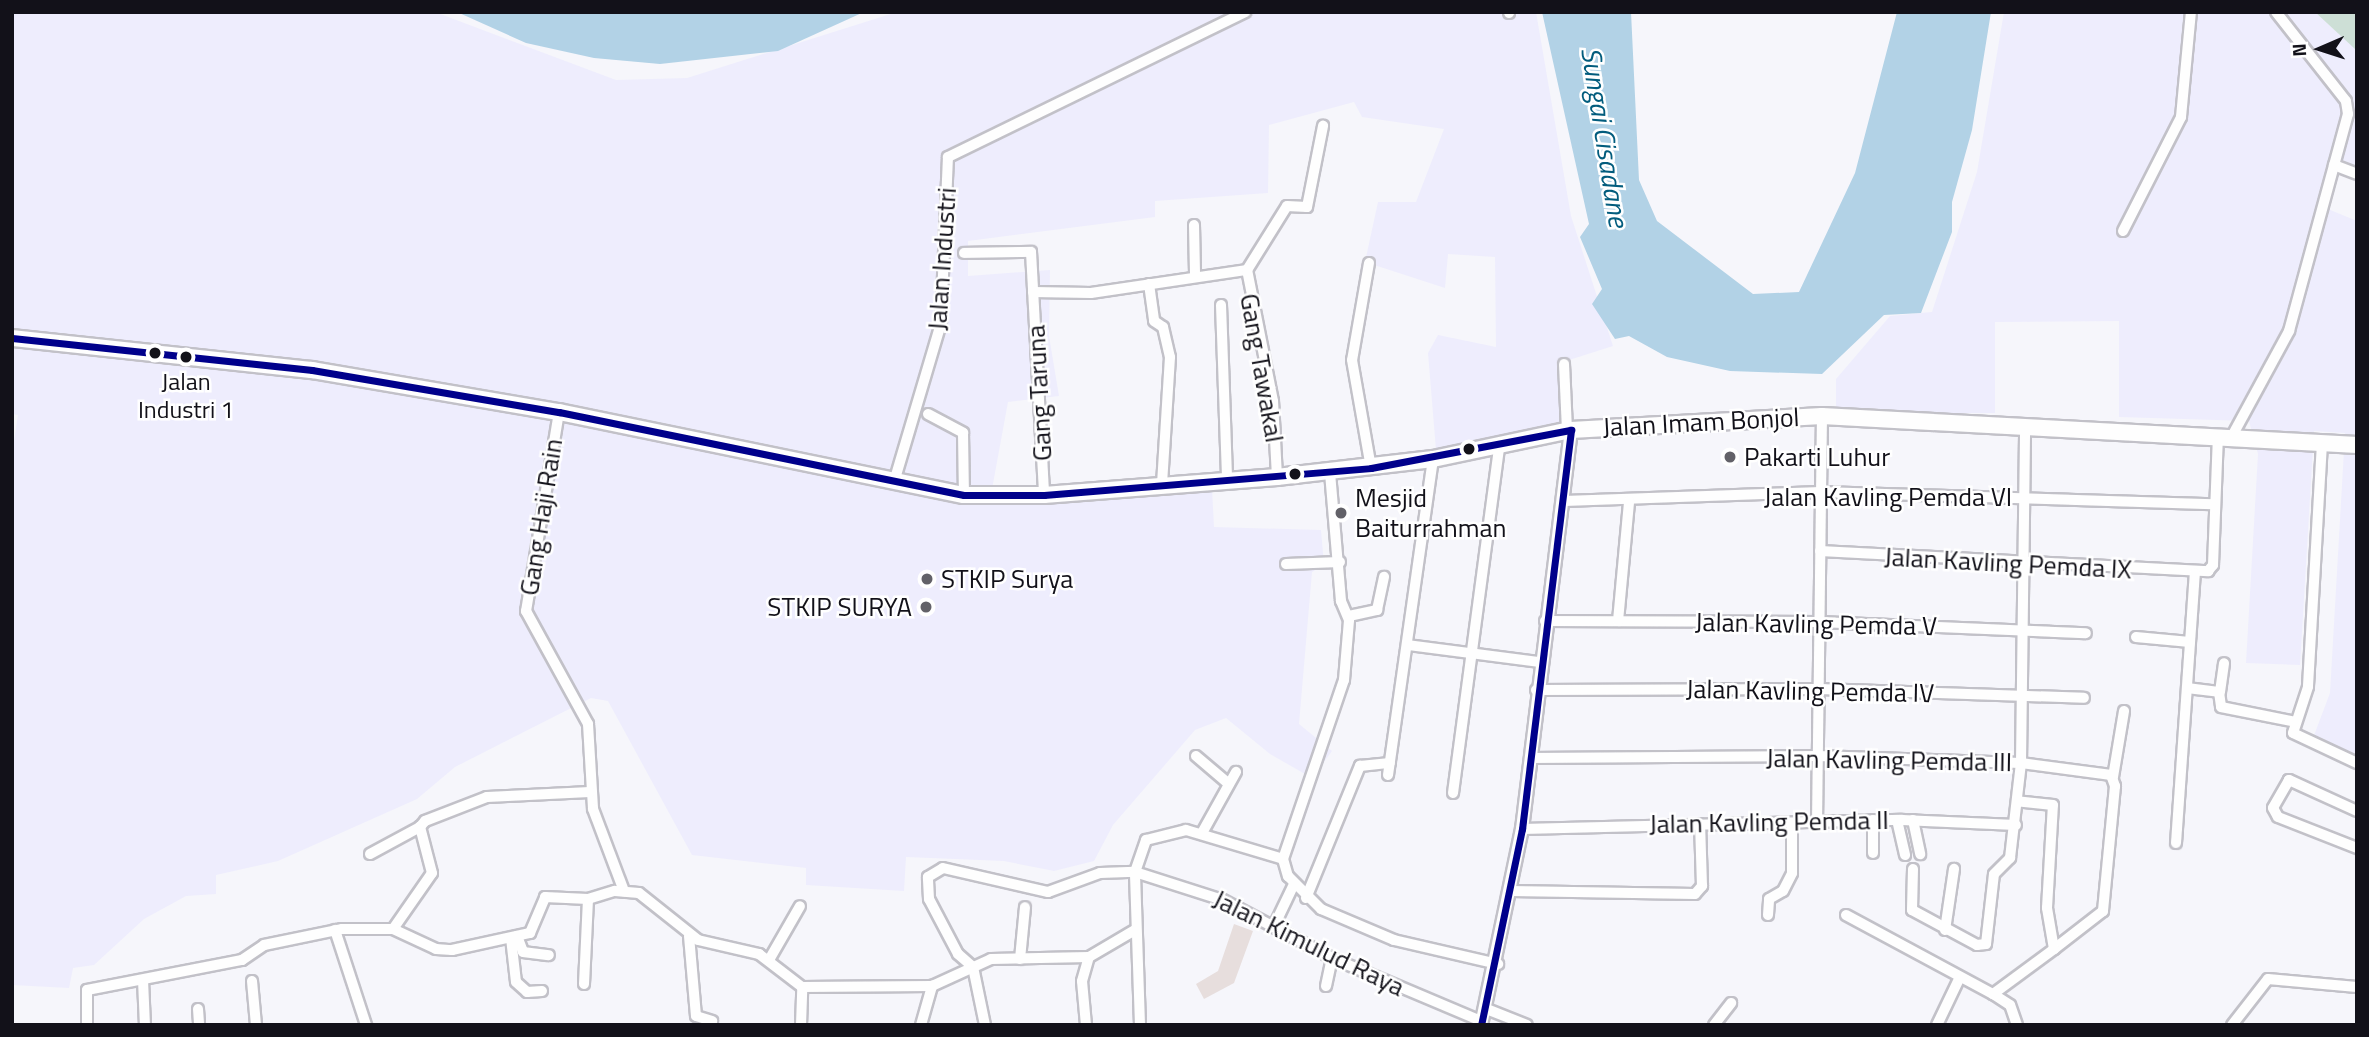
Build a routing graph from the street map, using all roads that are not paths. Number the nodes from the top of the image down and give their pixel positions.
1 (1245, 12) edge
2 (2191, 12) edge
3 (2277, 14) edge
4 (1323, 126) dead end
5 (2334, 165) junction
6 (2357, 174) edge
7 (1194, 225) dead end
8 (2123, 231) dead end
9 (964, 253) dead end
10 (1368, 263) dead end
11 (1247, 270) junction
12 (1195, 274) junction
13 (1149, 284) junction
14 (1033, 292) junction
15 (1221, 305) dead end
16 (12, 338) edge
17 (1564, 365) dead end
18 (559, 412) junction
19 (928, 414) dead end
20 (1822, 415) junction
21 (2025, 424) junction
22 (1569, 430) junction
23 (2225, 438) junction
24 (2322, 443) junction
25 (2357, 445) edge
26 (1499, 446) junction
27 (1433, 459) junction
28 (1371, 468) junction
29 (1330, 472) junction
30 (1277, 477) junction
31 (1227, 480) junction
32 (894, 482) junction
33 (1162, 485) junction
34 (1821, 492) junction
35 (964, 495) junction
36 (1044, 495) junction
37 (2026, 497) junction
38 (1564, 501) junction
39 (1629, 502) junction
40 (2213, 504) junction
41 (1820, 551) junction
42 (1340, 562) junction
43 (2028, 563) junction
44 (1286, 564) dead end
45 (2196, 574) junction
46 (1384, 577) dead end
47 (1349, 616) junction
48 (1545, 621) junction
49 (1618, 621) junction
50 (1819, 622) junction
51 (2026, 629) junction
52 (2086, 633) dead end
53 (2136, 637) dead end
54 (2190, 642) junction
55 (1408, 645) junction
56 (1475, 653) junction
57 (1539, 662) junction
58 (2224, 663) dead end
59 (2187, 688) junction
60 (1819, 689) junction
61 (1536, 690) junction
62 (2220, 692) junction
63 (2025, 696) junction
64 (2084, 698) dead end
65 (2124, 711) dead end
66 (2296, 722) junction
67 (1196, 755) dead end
68 (1818, 756) junction
69 (1530, 758) junction
70 (1390, 763) junction
71 (2021, 763) junction
72 (2357, 763) edge
73 (1236, 772) dead end
74 (1388, 775) dead end
75 (2113, 777) junction
76 (1229, 784) junction
77 (590, 792) junction
78 (1453, 793) dead end
79 (2017, 801) junction
80 (2357, 811) edge
81 (1873, 820) junction
82 (1897, 820) junction
83 (1913, 820) junction
84 (1792, 823) junction
85 (1817, 823) junction
86 (1700, 824) junction
87 (2016, 825) junction
88 (420, 827) junction
89 (1522, 828) junction
90 (1202, 833) junction
91 (2176, 842) dead end
92 (2357, 848) edge
93 (1873, 853) dead end
94 (1920, 854) dead end
95 (370, 855) dead end
96 (1905, 855) dead end
97 (1283, 859) junction
98 (1913, 869) dead end
99 (1954, 869) dead end
100 (1135, 872) junction
101 (1294, 884) junction
102 (624, 891) junction
103 (1511, 891) junction
104 (1307, 898) junction
105 (588, 899) junction
106 (800, 906) dead end
107 (1025, 906) dead end
108 (1768, 915) dead end
109 (1846, 915) dead end
110 (1274, 926) junction
111 (393, 929) junction
112 (335, 930) junction
113 (1135, 930) junction
114 (1945, 930) junction
115 (689, 936) junction
116 (514, 937) junction
117 (2054, 950) junction
118 (549, 955) dead end
119 (1089, 957) junction
120 (1332, 958) junction
121 (1020, 959) junction
122 (769, 960) junction
123 (1498, 964) junction
124 (973, 967) junction
125 (1960, 977) junction
126 (143, 980) junction
127 (252, 981) dead end
128 (584, 984) dead end
129 (932, 986) junction
130 (1326, 986) dead end
131 (802, 987) junction
132 (2357, 987) edge
133 (542, 991) dead end
134 (1993, 994) junction
135 (1731, 1003) dead end
136 (198, 1009) dead end
137 (1482, 1018) edge
138 (712, 1021) dead end
139 (86, 1025) edge
140 (145, 1025) edge
141 (199, 1025) edge
142 (256, 1025) edge
143 (366, 1025) edge
144 (801, 1025) edge
145 (920, 1025) edge
146 (985, 1025) edge
147 (1086, 1025) edge
148 (1140, 1025) edge
149 (1527, 1025) edge
150 (1714, 1025) edge
151 (1937, 1025) edge
152 (2017, 1025) edge
153 (2232, 1025) edge

1 - 32 street, Jalan Industri
2 - 8 street
3 - 5 street
4 - 11 street, Gang Tawakal
5 - 6 street
5 - 23 street
7 - 12 street
9 - 14 street, Gang Taruna
10 - 28 street
11 - 12 street
11 - 30 street, Gang Tawakal
12 - 13 street
13 - 14 street
13 - 33 street
14 - 36 street, Gang Taruna
15 - 31 street
16 - 18 main road, Jalan Imam Bonjol
17 - 22 street
18 - 32 main road, Jalan Imam Bonjol
18 - 77 street, Gang Haji Rain
19 - 35 street
20 - 21 main road, Jalan Imam Bonjol
20 - 22 main road, Jalan Imam Bonjol
20 - 34 street
21 - 23 main road, Jalan Imam Bonjol
21 - 37 street
22 - 26 main road, Jalan Imam Bonjol
22 - 38 street
23 - 24 main road, Jalan Imam Bonjol
23 - 40 street
24 - 25 main road, Jalan Imam Bonjol
24 - 66 street
26 - 27 main road, Jalan Imam Bonjol
26 - 56 street
27 - 28 main road, Jalan Imam Bonjol
27 - 55 street
28 - 29 main road, Jalan Imam Bonjol
29 - 30 main road, Jalan Imam Bonjol
29 - 42 street
30 - 31 main road, Jalan Imam Bonjol
31 - 33 main road, Jalan Imam Bonjol
32 - 35 main road, Jalan Imam Bonjol
33 - 36 main road, Jalan Imam Bonjol
34 - 37 street, Jalan Kavling Pemda VI
34 - 39 street, Jalan Kavling Pemda VI
34 - 41 street
35 - 36 main road, Jalan Imam Bonjol
37 - 40 street, Jalan Kavling Pemda VI
37 - 43 street
38 - 39 street, Jalan Kavling Pemda VI
38 - 48 street
39 - 49 street
40 - 45 street
41 - 43 street, Jalan Kavling Pemda IX
41 - 50 street
42 - 44 street
42 - 47 street
43 - 45 street, Jalan Kavling Pemda IX
43 - 51 street
45 - 54 street
46 - 47 street
47 - 97 street
48 - 49 street, Jalan Kavling Pemda V
48 - 57 street
49 - 50 street, Jalan Kavling Pemda V
50 - 51 street, Jalan Kavling Pemda V
50 - 60 street
51 - 52 street, Jalan Kavling Pemda V
51 - 63 street
53 - 54 street
54 - 59 street
55 - 56 street
55 - 70 street
56 - 57 street
56 - 78 street
57 - 61 street
58 - 62 street
59 - 62 street
59 - 91 street
60 - 61 street, Jalan Kavling Pemda IV
60 - 63 street, Jalan Kavling Pemda IV
60 - 68 street
61 - 69 street
62 - 66 street
63 - 64 street, Jalan Kavling Pemda IV
63 - 71 street
65 - 75 street
66 - 72 street
67 - 76 street
68 - 69 street, Jalan Kavling Pemda III
68 - 71 street, Jalan Kavling Pemda III
68 - 85 street
69 - 89 street
70 - 74 street
70 - 104 street
71 - 75 street, Jalan Kavling Pemda III
71 - 79 street
73 - 76 street
75 - 117 street
76 - 90 street
77 - 88 street
77 - 102 street, Gang Haji Rain
79 - 87 street
79 - 117 street
80 - 92 street
81 - 82 street, Jalan Kavling Pemda II
81 - 85 street, Jalan Kavling Pemda II
81 - 93 street
82 - 83 street, Jalan Kavling Pemda II
82 - 96 street
83 - 87 street, Jalan Kavling Pemda II
83 - 94 street
84 - 85 street, Jalan Kavling Pemda II
84 - 86 street, Jalan Kavling Pemda II
84 - 108 street
86 - 89 street, Jalan Kavling Pemda II
86 - 103 street
87 - 114 street
88 - 95 street
88 - 111 street
89 - 103 street
90 - 97 street
90 - 100 street
97 - 101 street
98 - 114 street
99 - 114 street
100 - 110 street, Jalan Kimulud Raya
100 - 113 street
100 - 124 street, Jalan Kimulud Raya
101 - 104 street
101 - 110 street
102 - 105 street
102 - 115 street
103 - 123 street
104 - 123 street
105 - 116 street
105 - 128 street
106 - 122 street
107 - 121 street
109 - 125 street
110 - 120 street, Jalan Kimulud Raya
111 - 112 street
111 - 116 street
112 - 126 street
112 - 143 street
113 - 119 street
113 - 148 street
115 - 122 street
115 - 138 street
116 - 118 street
116 - 133 street
117 - 134 street
119 - 121 street
119 - 147 street
120 - 130 street
120 - 137 street, Jalan Kimulud Raya
121 - 124 street
122 - 131 street
123 - 137 street
124 - 129 street
124 - 146 street
125 - 134 street
125 - 151 street
126 - 139 street
126 - 140 street
127 - 142 street
129 - 131 street
129 - 145 street
131 - 144 street
132 - 153 street
134 - 152 street
135 - 150 street
136 - 141 street
137 - 149 street, Jalan Kimulud Raya

